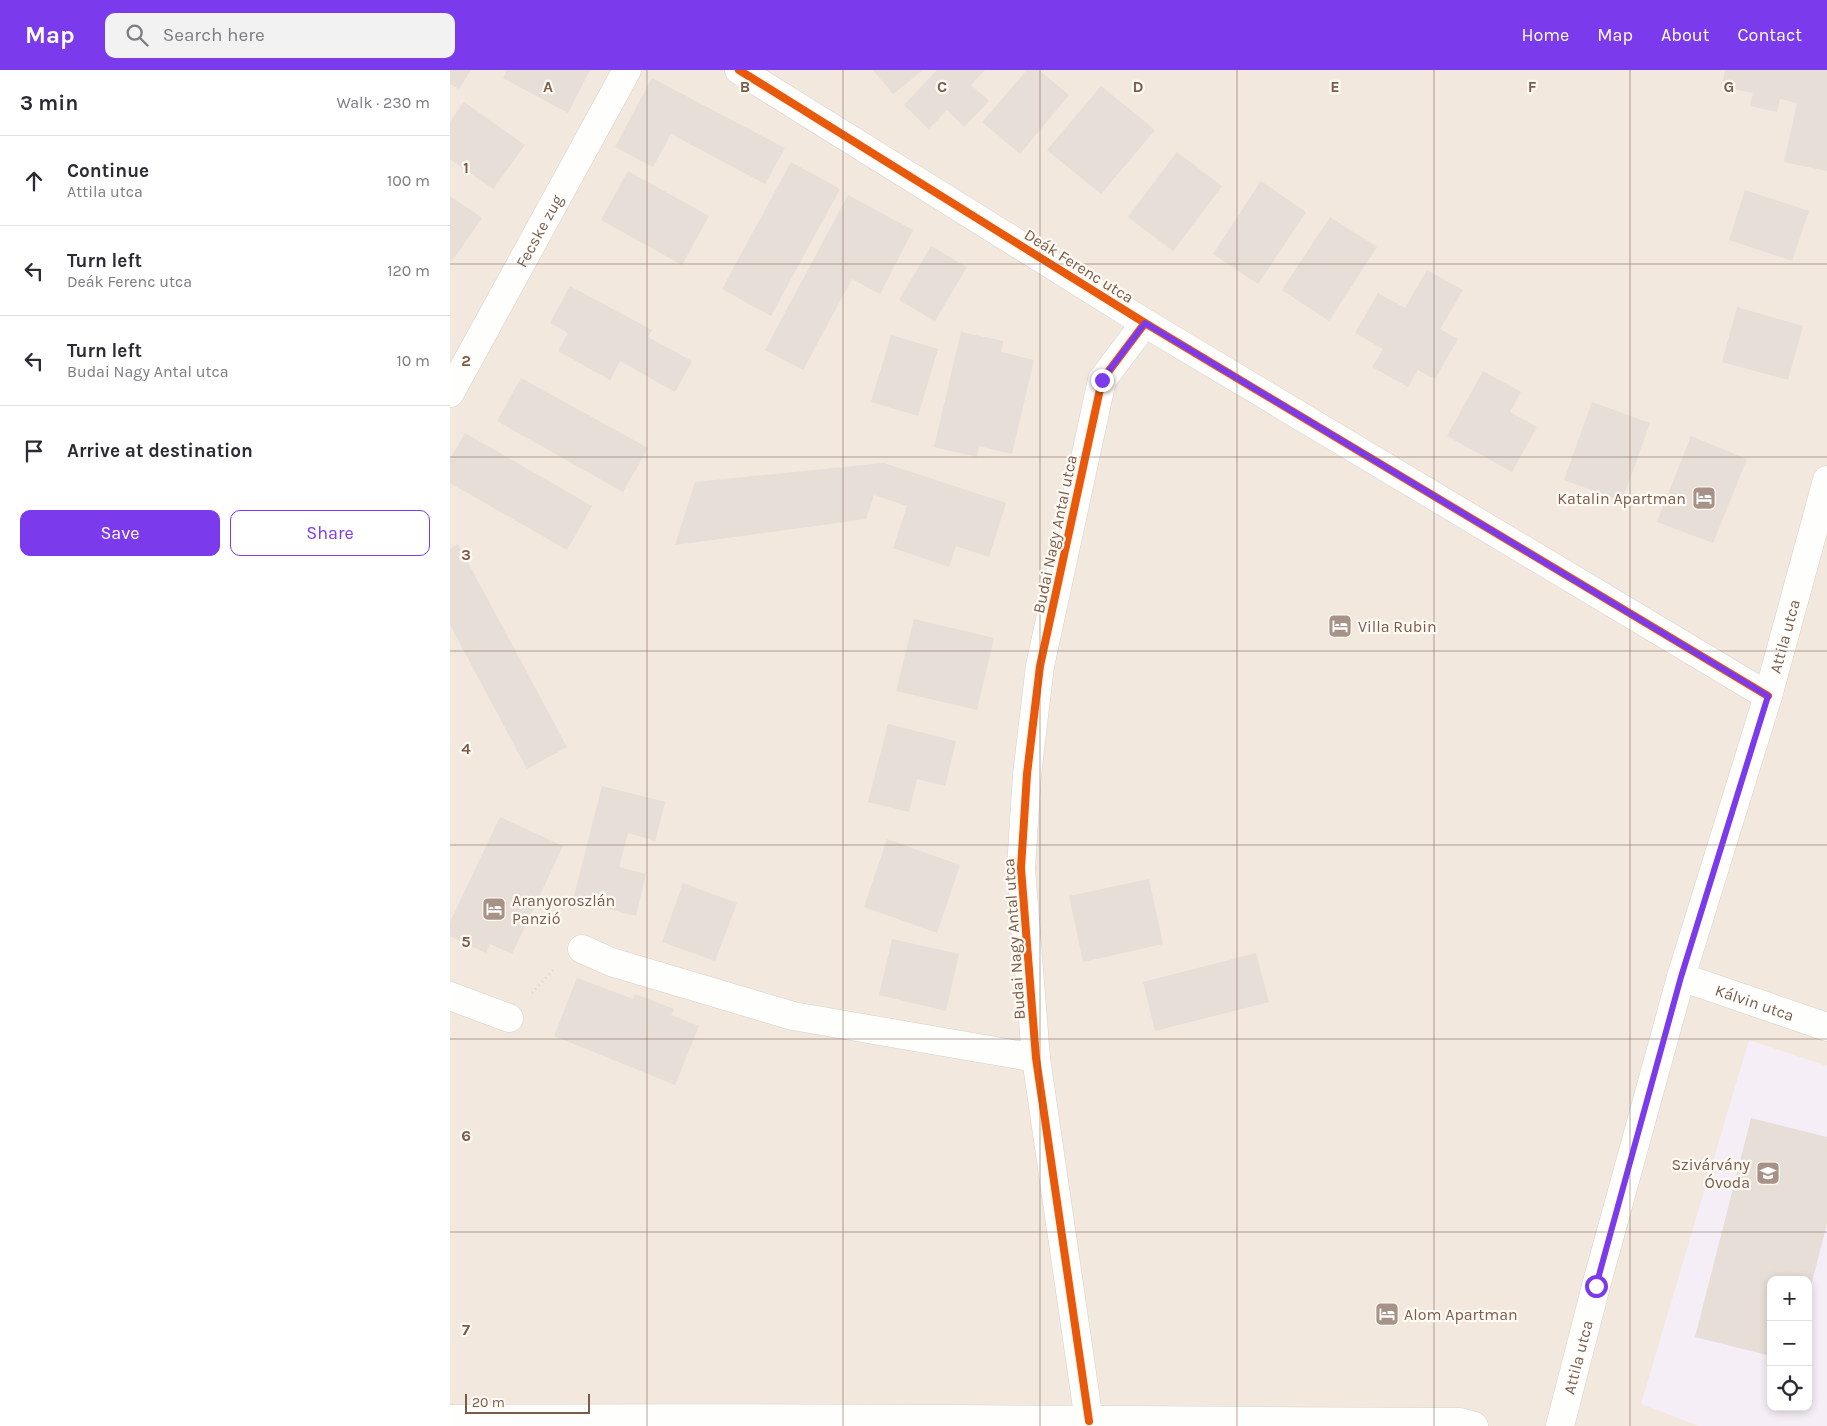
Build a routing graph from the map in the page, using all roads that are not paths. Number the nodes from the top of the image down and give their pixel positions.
1 (627, 70) edge
2 (739, 70) edge
3 (1145, 323) junction
4 (450, 393) edge
5 (1827, 480) edge
6 (1768, 696) junction
7 (582, 949) road end
8 (1681, 977) junction
9 (450, 996) edge
10 (509, 1018) road end
11 (1827, 1027) edge
12 (1036, 1058) junction
13 (450, 1419) edge
14 (1088, 1421) junction
15 (627, 1422) edge
16 (1474, 1426) edge
17 (1560, 1426) edge

1 - 4 street, Fecske zug
2 - 3 street, Deák Ferenc utca
3 - 6 street, Deák Ferenc utca
3 - 12 street, Budai Nagy Antal utca
5 - 6 street, Attila utca
6 - 8 street, Attila utca
7 - 12 street
8 - 11 street, Kálvin utca
8 - 17 street, Attila utca
9 - 10 street
12 - 14 street, Budai Nagy Antal utca
13 - 15 street
14 - 15 street
14 - 16 street

